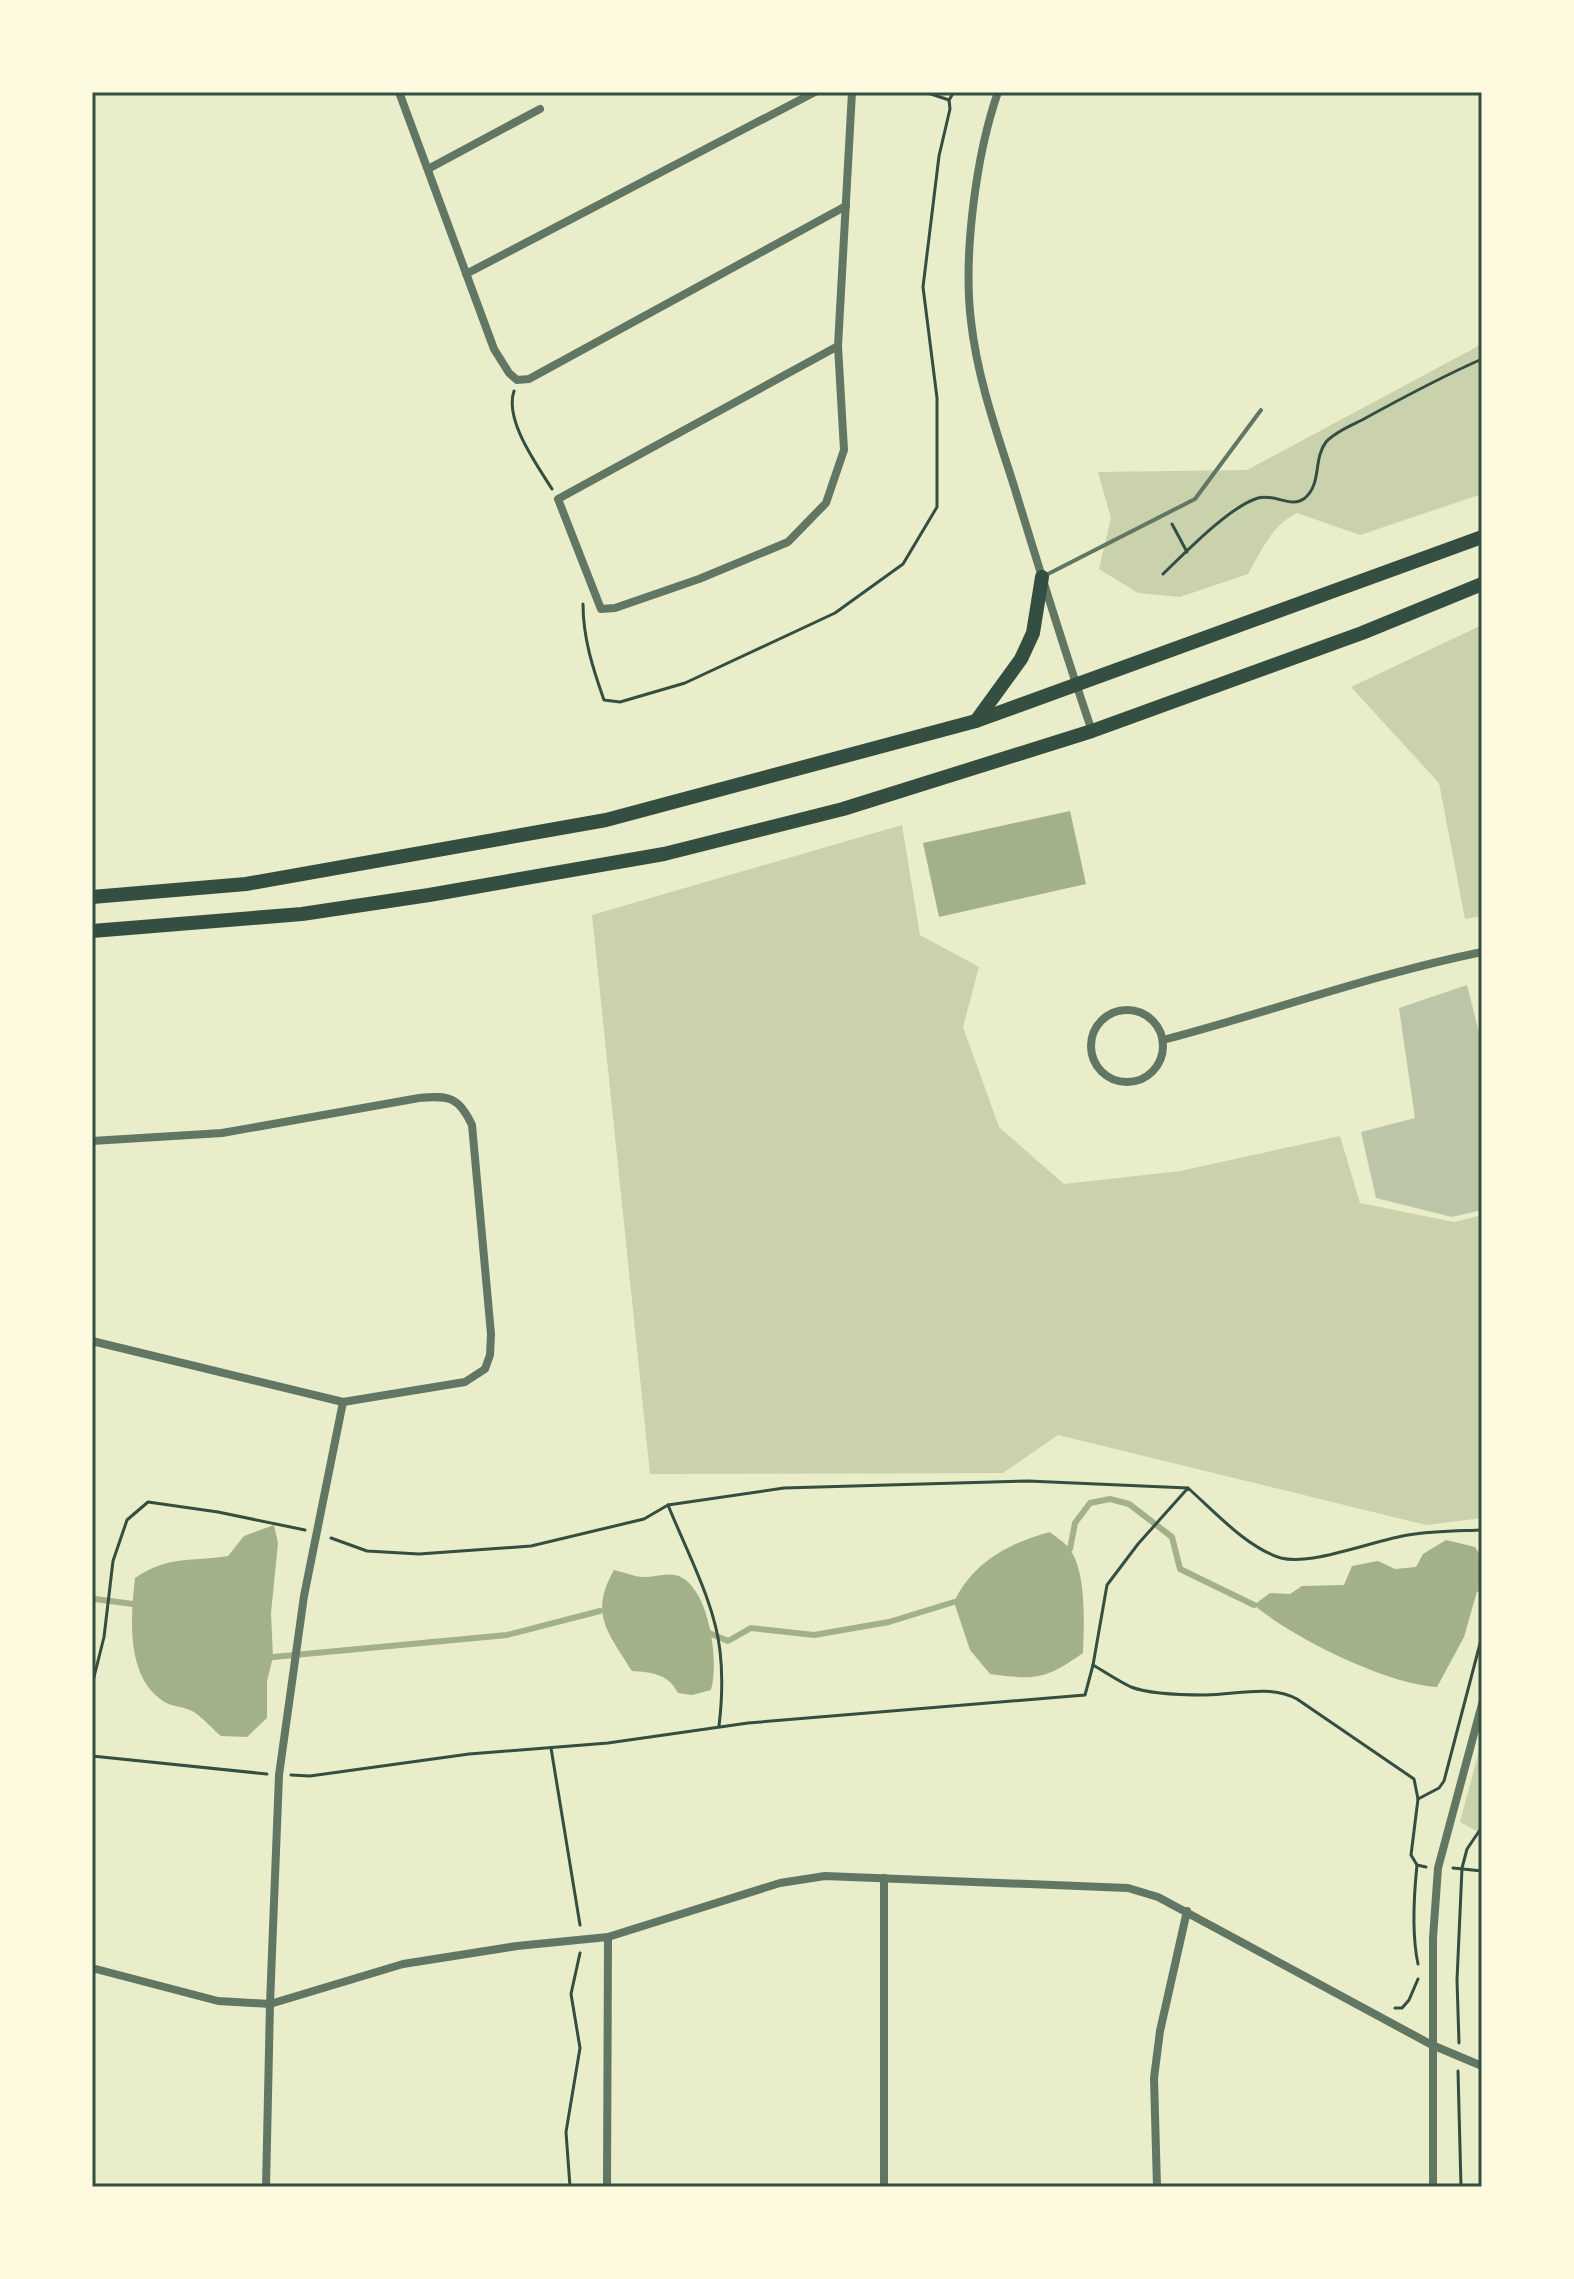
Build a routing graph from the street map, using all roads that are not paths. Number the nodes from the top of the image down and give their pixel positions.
1 (399, 92) edge
2 (815, 92) edge
3 (852, 92) edge
4 (998, 92) edge
5 (540, 109) dead end
6 (428, 169) junction
7 (846, 206) junction
8 (466, 274) junction
9 (838, 346) junction
10 (1261, 410) dead end
11 (1482, 537) edge
12 (1042, 577) junction
13 (1482, 584) edge
14 (1077, 686) junction
15 (976, 721) junction
16 (1092, 731) junction
17 (92, 897) edge
18 (92, 931) edge
19 (1482, 952) edge
20 (1163, 1040) junction
21 (92, 1141) edge
22 (92, 1341) edge
23 (343, 1402) junction
24 (1482, 1704) edge
25 (884, 1878) junction
26 (1187, 1911) junction
27 (608, 1937) junction
28 (92, 1968) edge
29 (270, 2004) junction
30 (1432, 2045) junction
31 (1482, 2066) edge
32 (266, 2187) edge
33 (607, 2187) edge
34 (884, 2187) edge
35 (1157, 2187) edge
36 (1433, 2187) edge

1 - 6 street
2 - 8 street
3 - 7 street
4 - 12 street
5 - 6 street
6 - 8 street
7 - 8 street
7 - 9 street
9 - 9 street
10 - 12 lane
11 - 14 main road
12 - 14 street
12 - 15 main road
13 - 16 main road
14 - 15 main road
14 - 16 street
15 - 17 main road
16 - 18 main road
19 - 20 street
20 - 20 street
21 - 23 street
22 - 23 street
23 - 29 street
24 - 30 street
25 - 26 street
25 - 27 street
25 - 34 street
26 - 30 street
26 - 35 street
27 - 29 street
27 - 33 street
28 - 29 street
29 - 32 street
30 - 31 street
30 - 36 street

